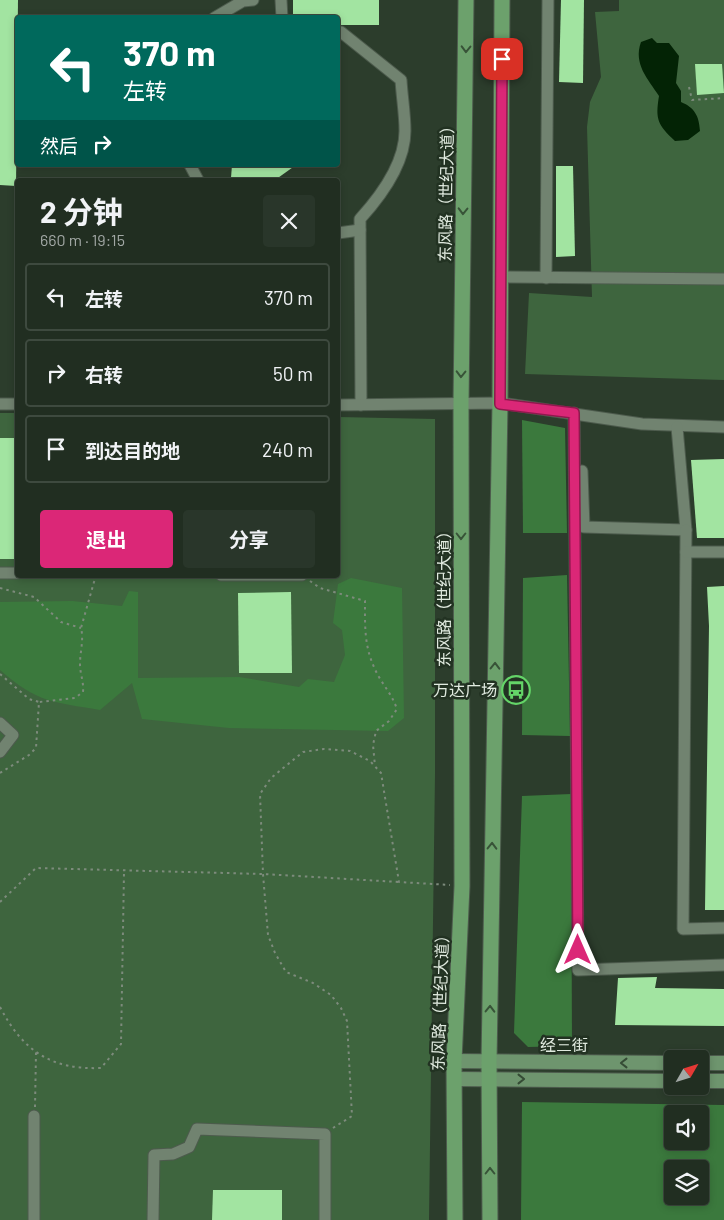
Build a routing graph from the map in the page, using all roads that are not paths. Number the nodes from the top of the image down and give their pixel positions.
1 (254, 0) edge
2 (281, 0) edge
3 (466, 0) edge
4 (502, 0) edge
5 (548, 0) edge
6 (219, 15) edge
7 (282, 15) edge
8 (340, 32) edge
9 (360, 230) junction
10 (340, 233) edge
11 (501, 277) junction
12 (546, 278) junction
13 (724, 279) edge
14 (0, 404) edge
15 (15, 404) edge
16 (461, 404) junction
17 (500, 404) junction
18 (340, 405) edge
19 (361, 405) junction
20 (577, 414) junction
21 (678, 427) junction
22 (724, 428) edge
23 (686, 530) junction
24 (686, 552) junction
25 (724, 552) edge
26 (0, 573) edge
27 (15, 573) edge
28 (0, 723) edge
29 (0, 752) edge
30 (724, 928) edge
31 (724, 965) edge
32 (454, 1061) junction
33 (489, 1062) junction
34 (664, 1063) edge
35 (709, 1063) edge
36 (724, 1063) edge
37 (454, 1080) junction
38 (490, 1080) junction
39 (664, 1081) edge
40 (709, 1081) edge
41 (724, 1082) edge
42 (34, 1116) road end
43 (34, 1220) edge
44 (153, 1220) edge
45 (325, 1220) edge
46 (455, 1220) edge
47 (490, 1220) edge

1 - 6 street
2 - 7 street
3 -> 16 highway, 东风路（世纪大道）
4 - 11 highway
5 - 12 street
8 - 9 street
9 - 10 street
9 - 19 street
11 - 12 street
11 - 17 highway
12 - 13 street
14 - 15 street
16 - 17 street
16 - 19 street
16 -> 32 highway, 东风路（世纪大道）
17 - 20 street
33 -> 17 highway
18 - 19 street
20 - 21 street
20 - 23 street
20 - 31 street
21 - 22 street
21 - 23 street
23 - 24 street
24 - 25 street
24 - 30 street
26 - 27 street
28 - 29 street
32 - 33 main road, 经三街
32 - 37 highway, 东风路（世纪大道）
34 -> 33 main road, 经三街
33 - 38 highway
35 - 36 main road
37 - 38 main road
37 - 46 highway, 东风路（世纪大道）
38 -> 39 main road
47 -> 38 highway
40 - 41 main road
42 - 43 street
44 - 45 street

